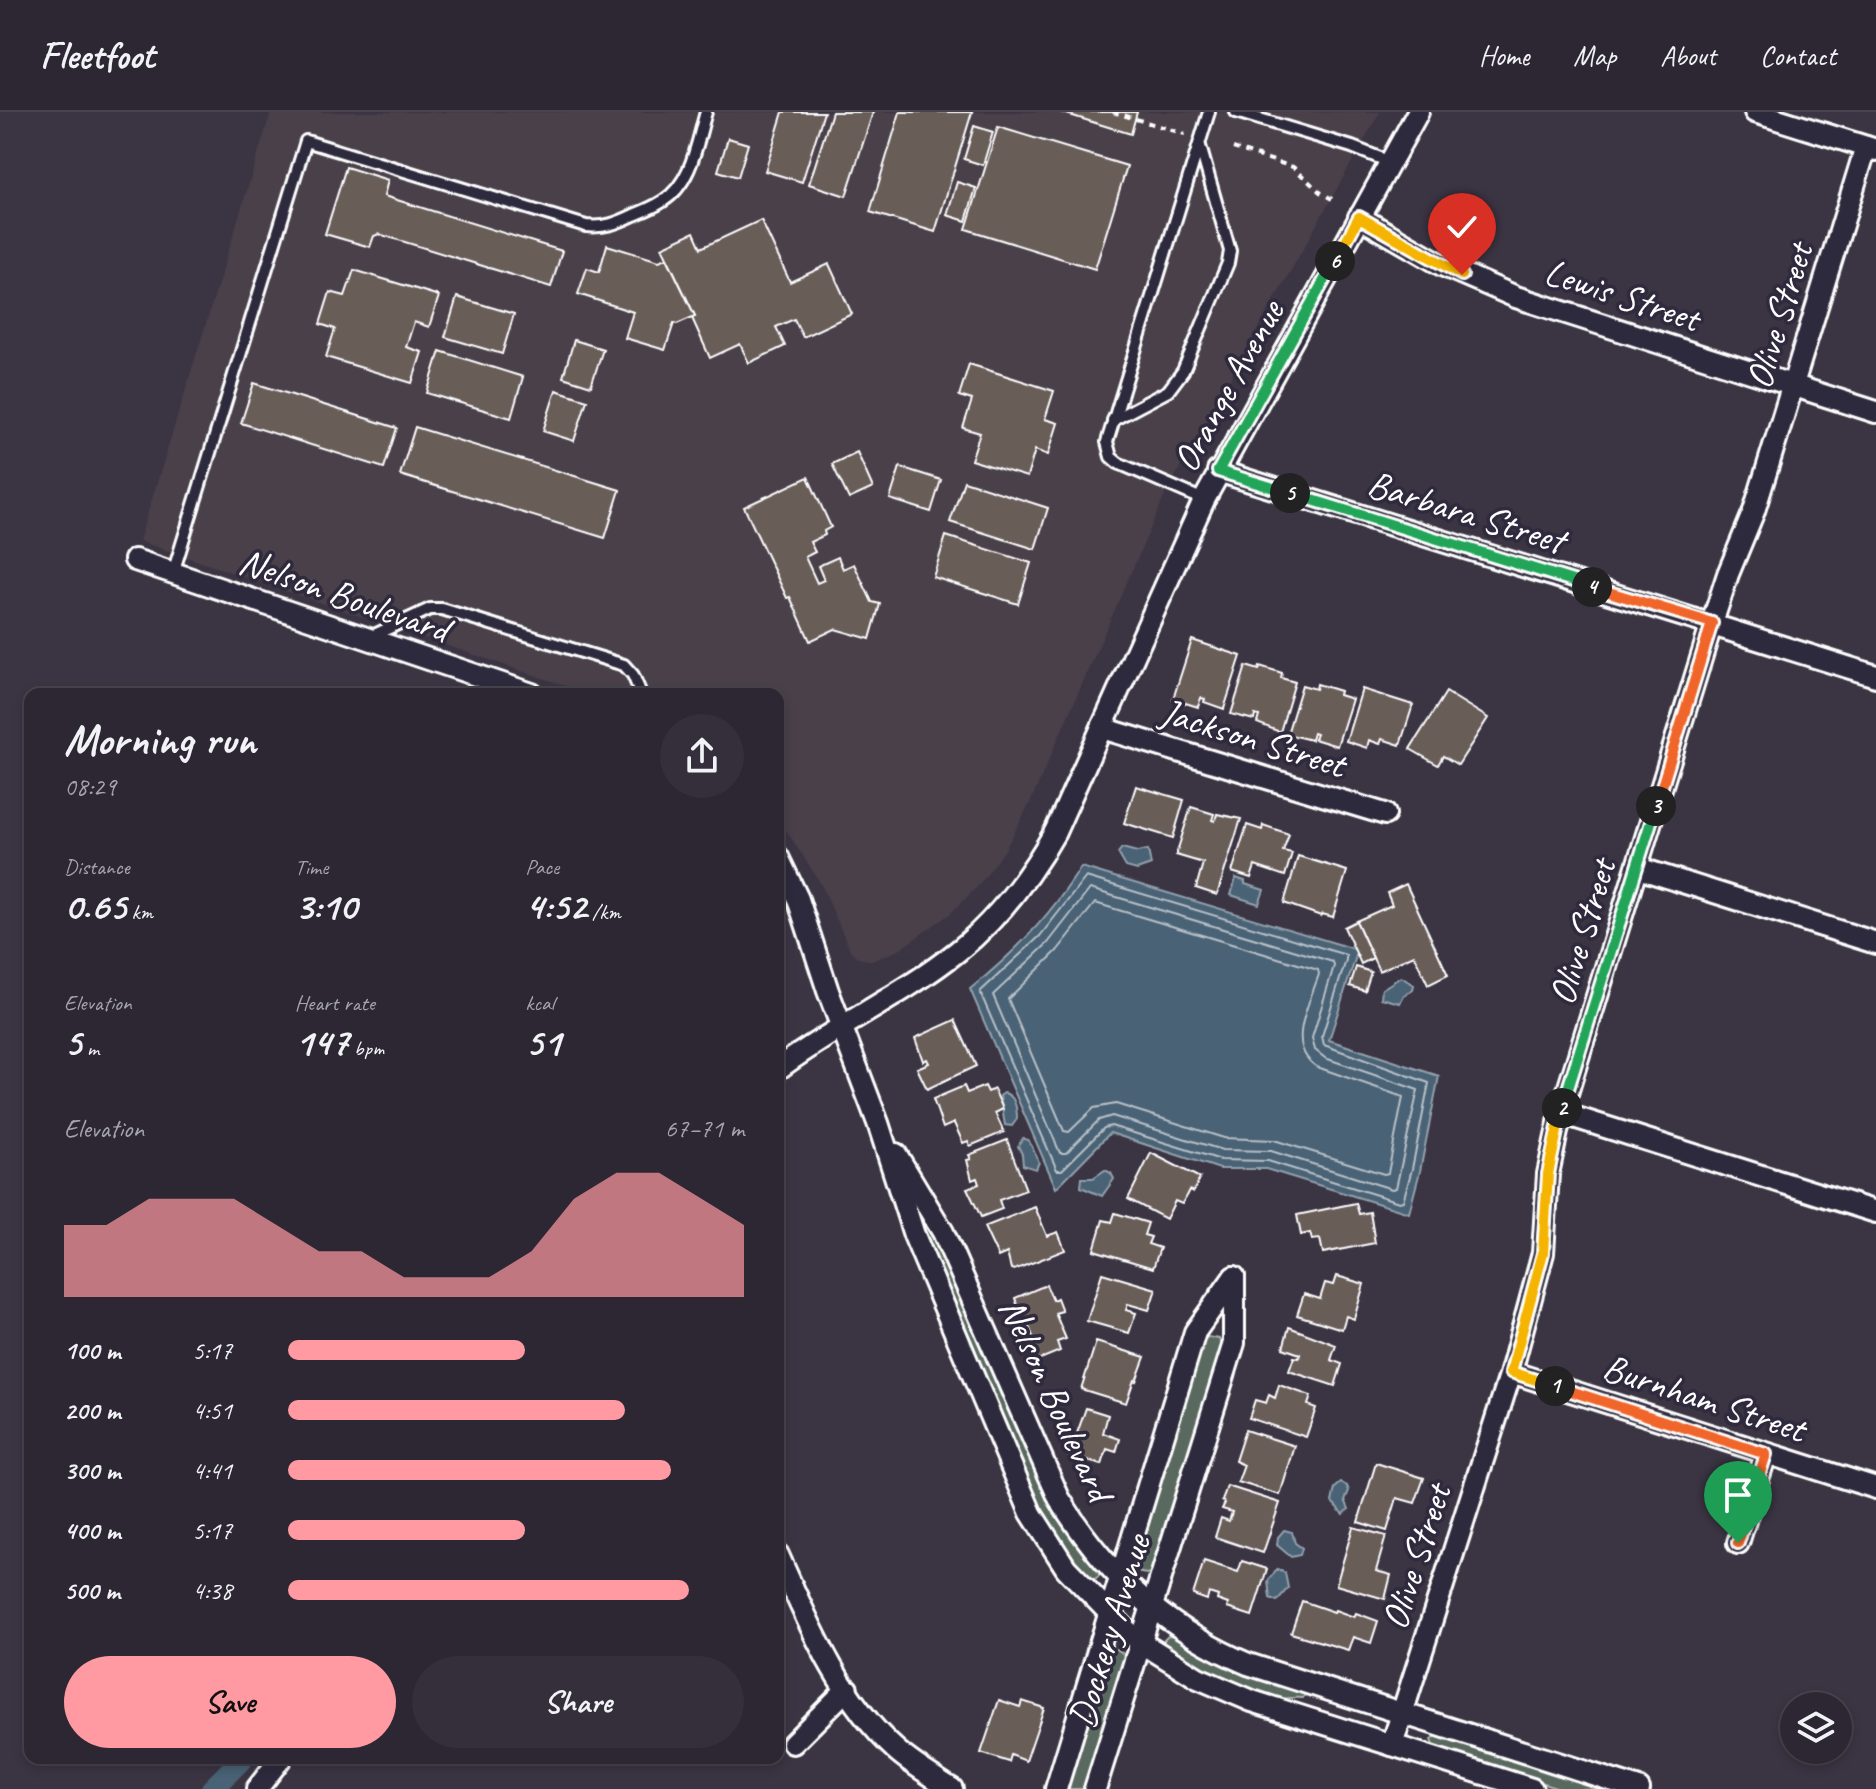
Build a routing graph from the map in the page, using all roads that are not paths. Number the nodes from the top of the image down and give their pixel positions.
1 (706, 112) edge
2 (1209, 112) edge
3 (1236, 112) edge
4 (1418, 112) edge
5 (1755, 112) edge
6 (1199, 144) junction
7 (1871, 149) edge
8 (1390, 162) junction
9 (1359, 217) junction
10 (1793, 386) junction
11 (1876, 412) edge
12 (1113, 420) junction
13 (1218, 471) junction
14 (1204, 500) junction
15 (135, 560) dead end
16 (173, 573) junction
17 (1712, 623) junction
18 (368, 638) junction
19 (1876, 676) edge
20 (514, 688) edge
21 (638, 688) edge
22 (1102, 728) junction
23 (1385, 814) dead end
24 (1638, 868) junction
25 (784, 870) edge
26 (1876, 943) edge
27 (841, 1025) junction
28 (784, 1065) edge
29 (1561, 1113) junction
30 (878, 1123) junction
31 (1876, 1212) edge
32 (1511, 1372) junction
33 (1766, 1454) junction
34 (1876, 1488) edge
35 (1738, 1543) dead end
36 (784, 1568) edge
37 (1119, 1578) junction
38 (1153, 1609) junction
39 (1109, 1615) junction
40 (1142, 1643) junction
41 (847, 1689) junction
42 (1402, 1714) junction
43 (793, 1743) dead end
44 (1392, 1745) junction
45 (276, 1764) edge
46 (257, 1789) edge
47 (952, 1789) edge
48 (1056, 1789) edge
49 (1095, 1789) edge
50 (1532, 1789) edge
51 (1639, 1789) edge

1 - 16 lane
2 - 6 lane
3 - 8 lane
4 - 8 street, Orange Avenue
5 - 7 street
6 - 12 lane
6 - 12 lane
7 - 10 street, Olive Street
8 - 9 street, Orange Avenue
9 - 10 street, Lewis Street
9 - 13 street, Orange Avenue
10 - 11 street, Lewis Street
10 - 17 street, Olive Street
12 - 14 lane
13 - 14 street, Orange Avenue
13 - 17 street, Barbara Street
14 - 22 street, Orange Avenue
15 - 16 street, Nelson Boulevard
16 - 18 street, Nelson Boulevard
17 - 19 street, Barbara Street
17 - 24 street, Olive Street
18 - 20 street, Nelson Boulevard
18 - 21 lane
22 - 23 street, Jackson Street
22 - 27 street, Orange Avenue
24 - 26 street
24 - 29 street, Olive Street
25 - 27 street, Nelson Boulevard
27 - 28 street, Orange Avenue
27 - 30 street, Nelson Boulevard
29 - 31 street
29 - 32 street, Olive Street
30 - 37 street, Nelson Boulevard
30 - 39 street, Nelson Boulevard
32 - 33 street, Burnham Street
32 - 42 street, Olive Street
33 - 34 street, Burnham Street
33 - 35 street
36 - 41 street
37 - 38 street, Nelson Boulevard
37 - 38 street, Dockery Avenue
37 - 39 street, Dockery Avenue
38 - 40 street, Dockery Avenue
38 - 42 street, Nelson Boulevard
39 - 40 street, Nelson Boulevard
39 - 48 street, Dockery Avenue
40 - 44 street, Nelson Boulevard
40 - 49 street, Dockery Avenue
41 - 43 street
41 - 47 street
42 - 44 street, Olive Street
42 - 51 street, Nelson Boulevard
44 - 50 street, Nelson Boulevard
45 - 46 street

